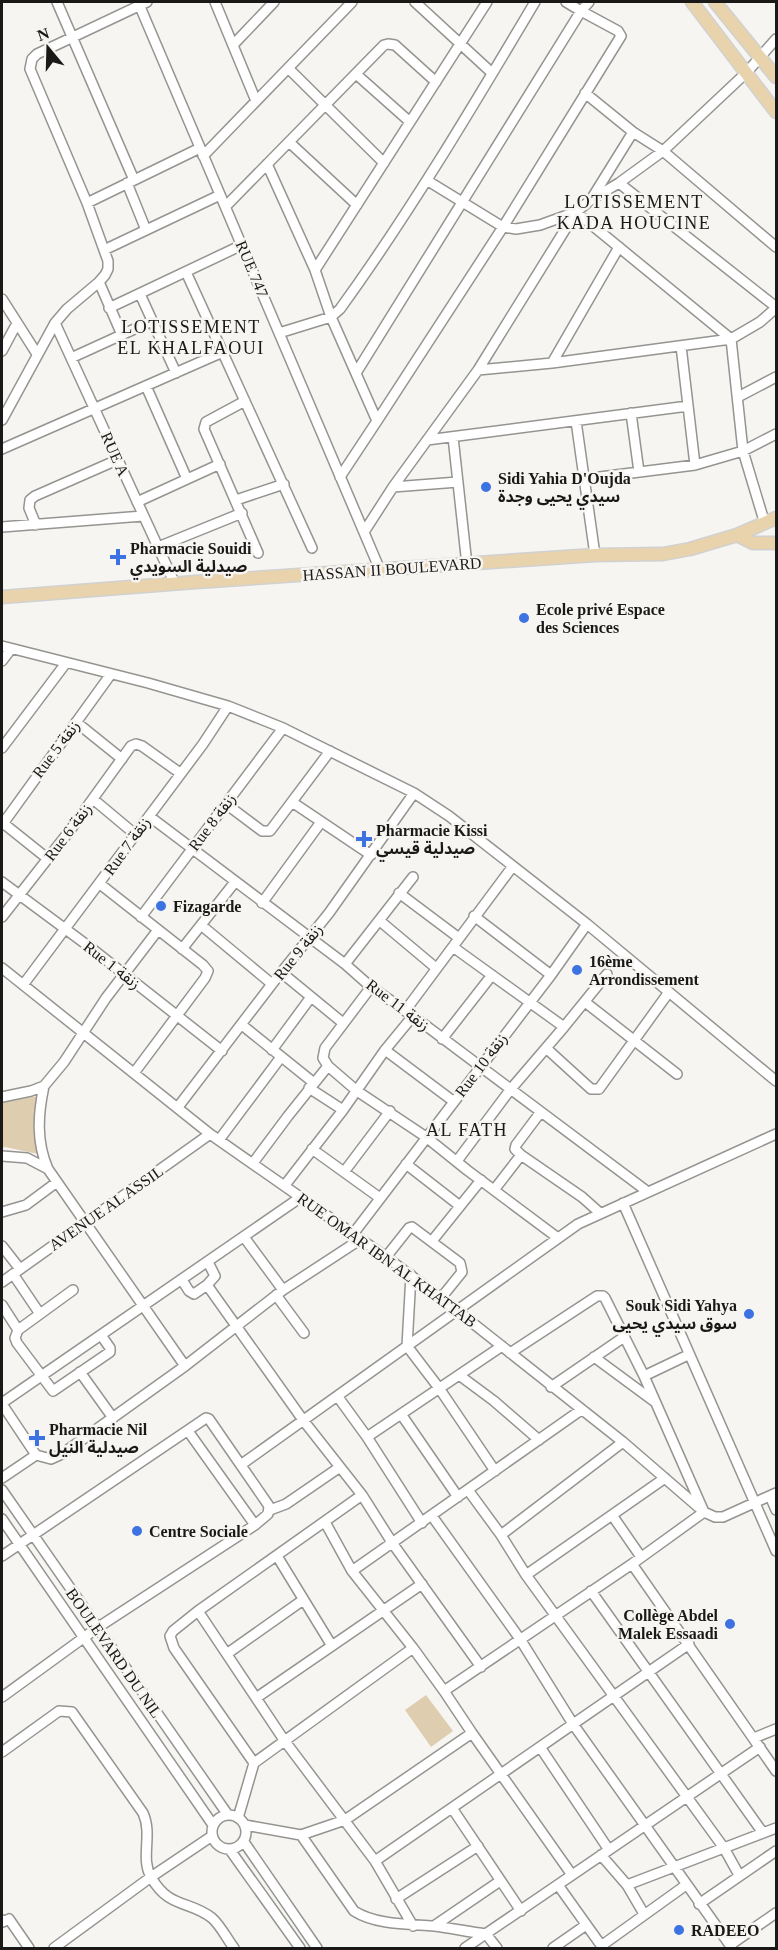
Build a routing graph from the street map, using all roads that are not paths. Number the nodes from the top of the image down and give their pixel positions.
1 (57, 2) edge
2 (215, 2) edge
3 (274, 2) edge
4 (352, 2) edge
5 (415, 2) edge
6 (486, 2) edge
7 (535, 2) edge
8 (566, 2) edge
9 (589, 2) edge
10 (692, 2) edge
11 (715, 2) edge
12 (142, 3) edge
13 (581, 12) junction
14 (73, 38) junction
15 (777, 39) edge
16 (461, 43) junction
17 (233, 45) junction
18 (760, 58) junction
19 (288, 68) junction
20 (747, 72) junction
21 (492, 73) junction
22 (356, 75) junction
23 (777, 77) edge
24 (436, 82) junction
25 (585, 93) junction
26 (256, 101) junction
27 (326, 105) junction
28 (777, 112) edge
29 (410, 122) junction
30 (633, 132) junction
31 (290, 142) junction
32 (663, 151) junction
33 (202, 152) junction
34 (384, 163) junction
35 (267, 164) junction
36 (428, 181) junction
37 (131, 182) junction
38 (619, 183) junction
39 (220, 195) junction
40 (591, 199) junction
41 (87, 203) junction
42 (463, 203) junction
43 (357, 205) junction
44 (226, 206) junction
45 (576, 212) junction
46 (503, 227) junction
47 (146, 230) junction
48 (242, 245) junction
49 (619, 247) junction
50 (777, 247) edge
51 (104, 250) junction
52 (315, 270) junction
53 (186, 272) junction
54 (99, 282) junction
55 (140, 294) junction
56 (2, 299) edge
57 (777, 307) edge
58 (109, 308) junction
59 (331, 317) junction
60 (152, 321) junction
61 (18, 323) junction
62 (55, 323) junction
63 (279, 333) junction
64 (122, 335) junction
65 (731, 339) junction
66 (681, 345) junction
67 (2, 351) edge
68 (223, 352) junction
69 (37, 354) junction
70 (71, 358) junction
71 (552, 363) junction
72 (478, 370) junction
73 (176, 373) junction
74 (356, 373) junction
75 (777, 377) edge
76 (146, 386) junction
77 (738, 397) junction
78 (245, 401) junction
79 (688, 406) junction
80 (94, 408) junction
81 (631, 413) junction
82 (2, 420) edge
83 (377, 421) junction
84 (576, 421) junction
85 (777, 434) edge
86 (453, 437) junction
87 (427, 440) junction
88 (2, 449) edge
89 (743, 451) junction
90 (117, 460) junction
91 (220, 464) junction
92 (694, 465) junction
93 (639, 472) junction
94 (340, 477) junction
95 (187, 479) junction
96 (584, 479) junction
97 (458, 482) junction
98 (284, 484) junction
99 (393, 487) junction
100 (236, 500) junction
101 (137, 502) junction
102 (242, 513) junction
103 (144, 516) junction
104 (777, 518) edge
105 (765, 524) junction
106 (36, 525) junction
107 (2, 527) edge
108 (364, 532) junction
109 (737, 535) junction
110 (777, 543) edge
111 (158, 547) junction
112 (312, 548) dead end
113 (258, 553) dead end
114 (595, 555) junction
115 (467, 565) junction
116 (380, 570) junction
117 (175, 584) junction
118 (2, 597) edge
119 (6, 647) edge
120 (2, 661) edge
121 (66, 663) junction
122 (111, 674) junction
123 (228, 706) junction
124 (76, 722) junction
125 (283, 728) junction
126 (2, 748) edge
127 (330, 751) junction
128 (122, 759) junction
129 (180, 773) junction
130 (414, 794) junction
131 (93, 799) junction
132 (292, 802) junction
133 (226, 804) junction
134 (149, 816) junction
135 (321, 822) junction
136 (2, 824) edge
137 (136, 835) junction
138 (192, 849) junction
139 (371, 855) junction
140 (48, 859) junction
141 (513, 866) junction
142 (413, 877) dead end
143 (2, 882) edge
144 (235, 882) junction
145 (100, 884) junction
146 (399, 894) junction
147 (20, 896) junction
148 (262, 903) junction
149 (141, 916) junction
150 (474, 916) junction
151 (2, 918) edge
152 (380, 921) junction
153 (587, 924) junction
154 (201, 925) junction
155 (66, 929) junction
156 (158, 930) junction
157 (459, 938) junction
158 (309, 939) junction
159 (453, 947) junction
160 (182, 949) junction
161 (345, 964) junction
162 (2, 968) edge
163 (436, 968) junction
164 (282, 973) junction
165 (124, 974) junction
166 (607, 974) dead end
167 (492, 975) junction
168 (550, 975) junction
169 (272, 984) junction
170 (23, 985) junction
171 (370, 987) junction
172 (669, 992) junction
173 (311, 997) junction
174 (530, 1002) junction
175 (585, 1002) junction
176 (409, 1013) junction
177 (177, 1016) junction
178 (343, 1023) junction
179 (242, 1025) junction
180 (564, 1027) junction
181 (83, 1032) junction
182 (442, 1039) junction
183 (634, 1040) junction
184 (546, 1048) junction
185 (222, 1050) junction
186 (272, 1050) junction
187 (385, 1050) junction
188 (281, 1057) junction
189 (328, 1066) junction
190 (479, 1067) junction
191 (134, 1073) junction
192 (677, 1074) dead end
193 (777, 1081) edge
194 (44, 1086) junction
195 (311, 1086) junction
196 (510, 1090) junction
197 (357, 1091) junction
198 (2, 1097) edge
199 (453, 1101) junction
200 (178, 1107) junction
201 (343, 1110) junction
202 (390, 1111) junction
203 (540, 1113) junction
204 (210, 1134) junction
205 (777, 1134) edge
206 (426, 1137) junction
207 (219, 1140) junction
208 (312, 1149) junction
209 (520, 1155) junction
210 (2, 1156) edge
211 (457, 1161) junction
212 (253, 1163) junction
213 (406, 1164) junction
214 (48, 1169) junction
215 (344, 1172) junction
216 (481, 1180) junction
217 (57, 1182) junction
218 (285, 1185) junction
219 (494, 1190) junction
220 (648, 1192) junction
221 (301, 1197) junction
222 (380, 1198) junction
223 (623, 1203) junction
224 (460, 1206) junction
225 (2, 1212) edge
226 (600, 1213) junction
227 (85, 1223) junction
228 (357, 1236) junction
229 (244, 1237) junction
230 (558, 1238) junction
231 (432, 1241) junction
232 (2, 1246) edge
233 (386, 1257) junction
234 (208, 1262) junction
235 (16, 1271) junction
236 (411, 1275) junction
237 (182, 1280) junction
238 (2, 1282) edge
239 (207, 1285) junction
240 (73, 1290) dead end
241 (280, 1292) junction
242 (441, 1298) junction
243 (2, 1305) edge
244 (142, 1307) junction
245 (456, 1310) junction
246 (40, 1314) junction
247 (236, 1326) junction
248 (18, 1330) junction
249 (304, 1333) dead end
250 (101, 1335) junction
251 (624, 1337) junction
252 (407, 1346) junction
253 (502, 1346) junction
254 (510, 1353) junction
255 (688, 1355) junction
256 (594, 1357) junction
257 (184, 1366) junction
258 (80, 1372) junction
259 (42, 1375) junction
260 (459, 1375) junction
261 (644, 1376) junction
262 (551, 1387) junction
263 (439, 1388) junction
264 (338, 1396) junction
265 (656, 1403) junction
266 (2, 1404) edge
267 (581, 1410) junction
268 (400, 1414) junction
269 (113, 1418) junction
270 (303, 1420) junction
271 (188, 1431) junction
272 (367, 1437) junction
273 (539, 1440) junction
274 (623, 1443) junction
275 (36, 1455) junction
276 (242, 1464) junction
277 (340, 1467) junction
278 (495, 1471) junction
279 (2, 1478) edge
280 (665, 1478) junction
281 (2, 1490) edge
282 (468, 1490) junction
283 (362, 1495) junction
284 (774, 1495) edge
285 (458, 1497) junction
286 (754, 1503) junction
287 (270, 1510) junction
288 (777, 1510) edge
289 (704, 1512) junction
290 (612, 1515) junction
291 (432, 1516) junction
292 (2, 1519) edge
293 (325, 1522) junction
294 (422, 1523) junction
295 (255, 1525) junction
296 (32, 1535) junction
297 (501, 1536) junction
298 (19, 1544) junction
299 (393, 1544) junction
300 (777, 1551) edge
301 (2, 1556) edge
302 (277, 1556) junction
303 (641, 1557) junction
304 (632, 1564) junction
305 (352, 1571) junction
306 (526, 1575) junction
307 (422, 1584) junction
308 (591, 1591) junction
309 (303, 1600) junction
310 (198, 1611) junction
311 (384, 1611) junction
312 (555, 1616) junction
313 (97, 1628) junction
314 (84, 1638) junction
315 (520, 1639) junction
316 (689, 1644) junction
317 (332, 1646) junction
318 (413, 1648) junction
319 (228, 1653) junction
320 (481, 1667) junction
321 (649, 1672) junction
322 (444, 1691) junction
323 (613, 1696) junction
324 (2, 1697) edge
325 (256, 1698) junction
326 (573, 1724) junction
327 (777, 1729) edge
328 (472, 1733) junction
329 (754, 1738) junction
330 (284, 1740) junction
331 (540, 1747) junction
332 (760, 1747) junction
333 (2, 1752) edge
334 (254, 1763) junction
335 (777, 1771) edge
336 (721, 1773) junction
337 (501, 1774) junction
338 (687, 1797) junction
339 (452, 1808) junction
340 (228, 1815) junction
341 (345, 1820) junction
342 (242, 1821) junction
343 (213, 1825) junction
344 (646, 1825) junction
345 (777, 1828) edge
346 (763, 1833) junction
347 (301, 1835) junction
348 (212, 1836) junction
349 (244, 1842) junction
350 (478, 1846) junction
351 (724, 1848) junction
352 (230, 1850) junction
353 (777, 1851) edge
354 (605, 1853) junction
355 (375, 1861) junction
356 (674, 1867) junction
357 (572, 1875) junction
358 (739, 1875) junction
359 (151, 1877) junction
360 (500, 1881) junction
361 (627, 1885) junction
362 (558, 1886) junction
363 (686, 1886) junction
364 (396, 1899) junction
365 (699, 1904) junction
366 (520, 1911) junction
367 (777, 1913) edge
368 (644, 1914) junction
369 (2, 1922) edge
370 (586, 1925) junction
371 (413, 1926) junction
372 (434, 1926) junction
373 (486, 1934) junction
374 (602, 1947) edge
375 (731, 1947) edge
376 (28, 1948) edge
377 (54, 1948) edge
378 (234, 1948) edge
379 (300, 1948) edge
380 (317, 1948) edge
381 (465, 1948) edge
382 (496, 1948) edge
383 (553, 1948) edge

1 - 14 street
2 - 17 street
3 - 17 street
4 - 19 street
5 - 16 street
6 - 16 street
7 - 21 street
8 - 13 street
9 - 13 street
10 - 20 main road
11 - 18 main road
12 - 14 street
12 - 33 street, RUE 747
13 - 25 street
13 - 42 street
14 - 37 street
14 - 41 street
15 - 18 street
16 - 21 street
16 - 24 street
17 - 26 street
18 - 20 street
18 - 23 main road
19 - 26 street
19 - 27 street
20 - 28 main road
20 - 32 street
21 - 36 street
22 - 24 street
22 - 27 street
22 - 29 street
24 - 29 street
25 - 30 street
25 - 46 street
26 - 33 street
27 - 31 street
27 - 34 street
29 - 34 street
30 - 32 street
30 - 40 street
31 - 35 street
31 - 43 street
32 - 38 street
32 - 50 street
33 - 37 street
33 - 39 street, RUE 747
34 - 43 street
35 - 44 street
35 - 52 street
36 - 42 street
36 - 59 street
37 - 41 street
37 - 47 street
38 - 40 street
38 - 57 street
39 - 44 street, RUE 747
39 - 47 street
40 - 45 street
41 - 51 street
42 - 46 street
42 - 74 street
43 - 52 street
44 - 48 street, RUE 747
45 - 46 street
45 - 49 street
45 - 72 street
46 - 83 street
47 - 51 street
48 - 53 street
48 - 63 street, RUE 747
49 - 65 street
49 - 71 street
51 - 54 street
52 - 59 street
53 - 55 street
53 - 68 street
54 - 58 street
54 - 62 street
55 - 58 street
55 - 60 street
56 - 61 street
57 - 65 street
58 - 64 street
59 - 63 street
59 - 74 street
60 - 64 street
60 - 73 street
61 - 67 street
61 - 69 street
62 - 69 street
62 - 70 street, RUE A
63 - 94 street, RUE 747
64 - 70 street
65 - 66 street
65 - 77 street
66 - 71 street
66 - 79 street
68 - 73 street
68 - 78 street
69 - 82 street
70 - 80 street, RUE A
71 - 72 street
72 - 87 street
73 - 76 street
74 - 83 street
75 - 77 street
76 - 80 street
76 - 95 street
77 - 89 street
78 - 91 street
78 - 98 street
79 - 81 street
79 - 92 street
80 - 88 street
80 - 90 street, RUE A
81 - 84 street
81 - 93 street
83 - 94 street
84 - 86 street
84 - 96 street
85 - 89 street
86 - 87 street
86 - 97 street
87 - 99 street
89 - 92 street
89 - 105 street
90 - 101 street, RUE A
90 - 106 street
91 - 95 street
91 - 100 street
92 - 93 street
93 - 96 street
94 - 108 street, RUE 747
95 - 101 street
96 - 114 street
97 - 99 street
97 - 115 street
98 - 100 street
98 - 112 street
99 - 108 street
100 - 102 street
101 - 103 street, RUE A
102 - 111 street
102 - 113 street
103 - 106 street
103 - 111 street, RUE A
104 - 105 main road, HASSAN II BOULEVARD
105 - 109 main road, HASSAN II BOULEVARD
106 - 107 street
108 - 116 street, RUE 747
109 - 110 main road
109 - 114 main road, HASSAN II BOULEVARD
111 - 117 street, RUE A
114 - 115 main road, HASSAN II BOULEVARD
115 - 116 main road, HASSAN II BOULEVARD
116 - 117 main road, HASSAN II BOULEVARD
117 - 118 main road, HASSAN II BOULEVARD
119 - 120 street
119 - 121 street
121 - 122 street
121 - 126 street
122 - 123 street
122 - 124 street, Rue 5 زنقة
123 - 125 street
123 - 129 street, Rue 7 زنقة
124 - 128 street
124 - 136 street, Rue 5 زنقة
125 - 127 street
125 - 133 street, Rue 8 زنقة
127 - 130 street
127 - 132 street
128 - 129 street, Rue 6 زنقة
128 - 131 street, Rue 6 زنقة
129 - 134 street, Rue 7 زنقة
130 - 139 street, Rue 9 زنقة
130 - 141 street
131 - 137 street
131 - 140 street, Rue 6 زنقة
132 - 133 street
132 - 135 street
133 - 138 street, Rue 8 زنقة
134 - 137 street, Rue 7 زنقة
134 - 138 street, Rue 11 زنقة
135 - 139 street
135 - 148 street
136 - 140 street
137 - 145 street, Rue 7 زنقة
138 - 144 street, Rue 11 زنقة
138 - 149 street, Rue 8 زنقة
139 - 158 street, Rue 9 زنقة
140 - 147 street, Rue 6 زنقة
141 - 150 street
141 - 153 street
142 - 146 street
143 - 147 street, Rue 1 زنقة
144 - 148 street, Rue 11 زنقة
144 - 154 street
145 - 149 street
145 - 155 street, Rue 7 زنقة
146 - 152 street
146 - 157 street
147 - 151 street, Rue 6 زنقة
147 - 155 street, Rue 1 زنقة
148 - 158 street, Rue 11 زنقة
149 - 156 street
150 - 157 street
150 - 168 street
152 - 161 street
152 - 163 street
153 - 168 street, Rue 10 زنقة
153 - 172 street
154 - 160 street
154 - 169 street
155 - 165 street, Rue 1 زنقة
155 - 170 street, Rue 7 زنقة
156 - 160 street
156 - 165 street
157 - 159 street
158 - 161 street, Rue 11 زنقة
158 - 164 street, Rue 9 زنقة
159 - 163 street
159 - 167 street
160 - 177 street
161 - 171 street, Rue 11 زنقة
162 - 170 street, RUE OMAR IBN AL KHATTAB
163 - 176 street
164 - 169 street, Rue 9 زنقة
164 - 173 street
165 - 177 street, Rue 1 زنقة
165 - 181 street
166 - 175 street
167 - 174 street
167 - 182 street
168 - 174 street, Rue 10 زنقة
169 - 179 street, Rue 9 زنقة
170 - 181 street, RUE OMAR IBN AL KHATTAB
171 - 176 street, Rue 11 زنقة
171 - 178 street
172 - 183 street
172 - 193 street
173 - 178 street
173 - 186 street
174 - 180 street
174 - 190 street, Rue 10 زنقة
175 - 180 street
175 - 183 street
176 - 182 street, Rue 11 زنقة
176 - 187 street
177 - 185 street, Rue 1 زنقة
177 - 191 street
178 - 189 street
179 - 185 street, Rue 9 زنقة
179 - 186 street
180 - 184 street
181 - 191 street, RUE OMAR IBN AL KHATTAB
181 - 194 street
182 - 190 street, Rue 11 زنقة
183 - 184 street
183 - 192 street
184 - 196 street
185 - 200 street, Rue 9 زنقة
186 - 188 street
187 - 197 street
187 - 199 street
188 - 195 street
188 - 207 street
189 - 195 street
189 - 197 street
190 - 196 street, Rue 11 زنقة
190 - 199 street, Rue 10 زنقة
191 - 200 street, RUE OMAR IBN AL KHATTAB
194 - 198 street
194 - 214 street
195 - 201 street
195 - 212 street
196 - 203 street, Rue 11 زنقة
196 - 211 street
197 - 201 street
197 - 202 street
199 - 206 street, Rue 10 زنقة
200 - 204 street, RUE OMAR IBN AL KHATTAB
201 - 208 street
202 - 206 street
202 - 215 street
203 - 209 street
203 - 220 street, Rue 11 زنقة
204 - 207 street, RUE OMAR IBN AL KHATTAB
204 - 227 street, AVENUE AL ASSIL
205 - 220 street
206 - 211 street
206 - 213 street, Rue 10 زنقة
207 - 212 street, RUE OMAR IBN AL KHATTAB
208 - 215 street
208 - 218 street
209 - 219 street
209 - 226 street
210 - 214 street
211 - 216 street
212 - 218 street, RUE OMAR IBN AL KHATTAB
213 - 222 street, Rue 10 زنقة
213 - 224 street
214 - 217 street
215 - 222 street
216 - 219 street
216 - 224 street
217 - 225 street
217 - 227 street
218 - 221 street, RUE OMAR IBN AL KHATTAB
219 - 230 street
220 - 223 street
221 - 228 street, RUE OMAR IBN AL KHATTAB
221 - 229 street
222 - 228 street, Rue 10 زنقة
223 - 226 street
223 - 255 street
224 - 231 street
226 - 230 street
227 - 235 street, AVENUE AL ASSIL
227 - 244 street
228 - 233 street, RUE OMAR IBN AL KHATTAB
228 - 241 street, Rue 10 زنقة
229 - 234 street
229 - 241 street
230 - 245 street
231 - 233 street
231 - 242 street
232 - 235 street
233 - 236 street, RUE OMAR IBN AL KHATTAB
234 - 237 street
234 - 239 street
235 - 238 street, AVENUE AL ASSIL
235 - 246 street
236 - 242 street, RUE OMAR IBN AL KHATTAB
236 - 252 street
237 - 239 street
237 - 244 street
239 - 247 street
240 - 246 street
241 - 247 street, Rue 10 زنقة
241 - 249 street
242 - 245 street, RUE OMAR IBN AL KHATTAB
243 - 248 street
244 - 250 street
244 - 257 street
245 - 252 street
245 - 253 street, RUE OMAR IBN AL KHATTAB
246 - 248 street
247 - 257 street, Rue 10 زنقة
247 - 270 street
248 - 259 street
250 - 258 street
250 - 259 street
251 - 254 street
251 - 256 street
251 - 261 street
252 - 263 street
252 - 264 street
253 - 254 street, RUE OMAR IBN AL KHATTAB
253 - 260 street
254 - 262 street, RUE OMAR IBN AL KHATTAB
255 - 261 street
255 - 286 street
256 - 262 street
256 - 265 street
257 - 269 street, Rue 10 زنقة
258 - 259 street
258 - 269 street
259 - 266 street
260 - 263 street
260 - 273 street
261 - 265 street
262 - 267 street, RUE OMAR IBN AL KHATTAB
263 - 268 street
263 - 278 street
264 - 270 street
264 - 272 street
265 - 289 street
266 - 275 street
267 - 273 street
267 - 274 street, RUE OMAR IBN AL KHATTAB
268 - 272 street
268 - 285 street
269 - 275 street, Rue 10 زنقة
270 - 276 street
270 - 277 street
271 - 276 street
271 - 295 street
271 - 296 street
272 - 294 street
273 - 278 street
274 - 280 street, RUE OMAR IBN AL KHATTAB
274 - 297 street
275 - 279 street
276 - 287 street
277 - 283 street
277 - 287 street
278 - 282 street
280 - 289 street, RUE OMAR IBN AL KHATTAB
280 - 290 street
281 - 296 street, BOULEVARD DU NIL
282 - 285 street
282 - 297 street
283 - 293 street
283 - 299 street
284 - 286 street
284 - 288 street
285 - 291 street
286 - 289 street
286 - 300 street
287 - 295 street
289 - 303 street
290 - 303 street
290 - 306 street
291 - 294 street
291 - 315 street
292 - 298 street, BOULEVARD DU NIL
293 - 302 street
293 - 305 street
294 - 299 street
295 - 313 street
296 - 298 street
296 - 313 street, BOULEVARD DU NIL
297 - 306 street
298 - 301 street
298 - 314 street, BOULEVARD DU NIL
299 - 305 street
299 - 307 street
302 - 309 street
302 - 310 street
303 - 304 street
304 - 308 street
304 - 316 street
305 - 311 street
306 - 312 street
307 - 311 street
307 - 320 street
308 - 312 street
308 - 321 street
309 - 317 street
309 - 319 street
310 - 319 street
310 - 334 street
311 - 317 street
311 - 318 street
312 - 315 street
312 - 323 street
313 - 314 street
313 - 340 street, BOULEVARD DU NIL
314 - 324 street
314 - 343 street, BOULEVARD DU NIL
315 - 320 street
315 - 326 street
316 - 321 street
316 - 329 street
317 - 325 street
318 - 322 street
318 - 330 street
319 - 325 street
320 - 322 street
321 - 323 street
321 - 336 street
322 - 328 street
323 - 326 street
323 - 338 street
325 - 330 street
326 - 331 street
326 - 344 street
327 - 329 street
328 - 337 street
328 - 341 street
329 - 332 street
330 - 334 street
330 - 341 street
331 - 337 street
331 - 354 street
332 - 335 street
332 - 336 street
333 - 359 street
334 - 342 street
336 - 338 street
336 - 346 street
337 - 339 street
337 - 357 street
338 - 344 street
338 - 351 street
339 - 350 street
339 - 355 street
340 - 342 street
340 - 343 street
341 - 347 street
341 - 355 street
342 - 347 street
342 - 349 street
343 - 348 street
344 - 354 street
344 - 356 street
345 - 346 street
346 - 351 street
347 - 371 street
348 - 352 street
348 - 359 street
349 - 352 street
349 - 380 street
350 - 360 street
350 - 364 street
351 - 356 street
351 - 358 street
352 - 379 street
353 - 358 street
354 - 357 street
354 - 361 street
355 - 364 street
356 - 361 street
356 - 363 street
357 - 362 street
358 - 365 street
359 - 377 street
359 - 378 street
360 - 366 street
360 - 372 street
361 - 368 street
362 - 366 street
362 - 370 street
363 - 365 street
363 - 368 street
364 - 371 street
365 - 375 street
366 - 373 street
367 - 375 street
368 - 374 street
369 - 376 street
370 - 374 street
370 - 383 street
371 - 372 street
372 - 373 street
373 - 381 street
373 - 382 street

